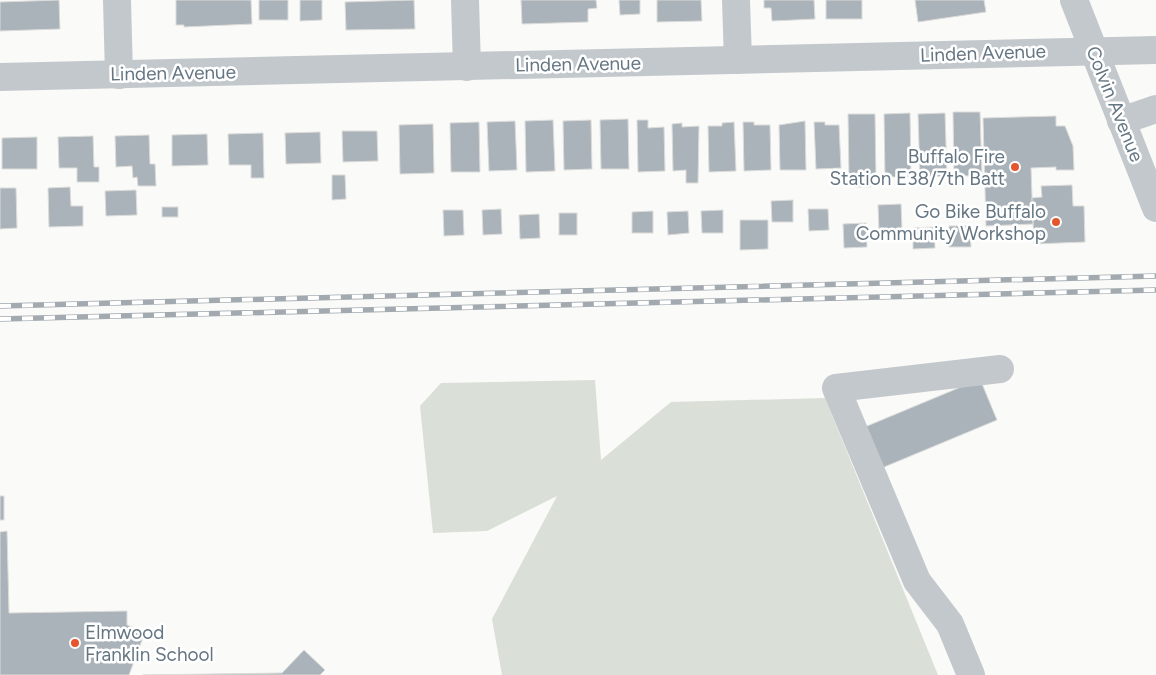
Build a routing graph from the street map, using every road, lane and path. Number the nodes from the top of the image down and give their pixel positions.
1 (117, 0) edge
2 (465, 0) edge
3 (736, 0) edge
4 (1074, 0) edge
5 (1156, 50) edge
6 (1093, 51) junction
7 (738, 60) junction
8 (467, 67) junction
9 (119, 74) junction
10 (0, 77) edge
11 (1156, 109) edge
12 (1121, 121) junction
13 (1155, 203) edge
14 (1000, 369) dead end
15 (971, 675) edge

1 - 9 street
2 - 8 street
3 - 7 street
4 - 6 street, Colvin Avenue
5 - 6 street, Linden Avenue
6 - 7 street, Linden Avenue
6 - 12 street, Colvin Avenue
7 - 8 street, Linden Avenue
8 - 9 street, Linden Avenue
9 - 10 street, Linden Avenue
11 - 12 street
12 - 13 street, Colvin Avenue
14 - 15 street

